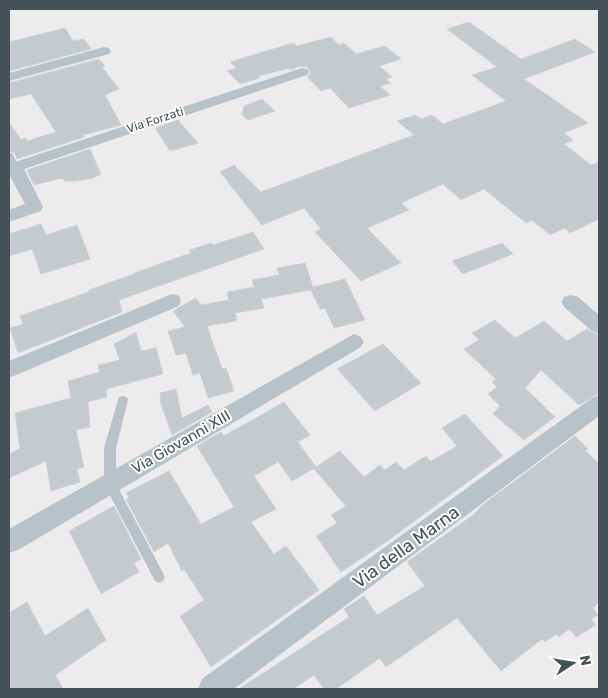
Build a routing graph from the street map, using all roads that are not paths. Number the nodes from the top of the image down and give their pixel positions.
1 (104, 51) dead end
2 (302, 72) dead end
3 (9, 77) edge
4 (11, 164) edge
5 (9, 216) edge
6 (172, 300) dead end
7 (571, 302) dead end
8 (599, 326) edge
9 (354, 342) dead end
10 (9, 370) edge
11 (123, 400) dead end
12 (599, 404) edge
13 (110, 484) junction
14 (9, 542) edge
15 (158, 577) dead end
16 (212, 689) edge

1 - 3 street
2 - 4 street, Via Forzati
4 - 5 street
6 - 10 street
7 - 8 street
9 - 13 street, Via Giovanni XIII
11 - 13 lane
12 - 16 street, Via della Marna
13 - 14 street, Via Giovanni XIII
13 - 15 lane

